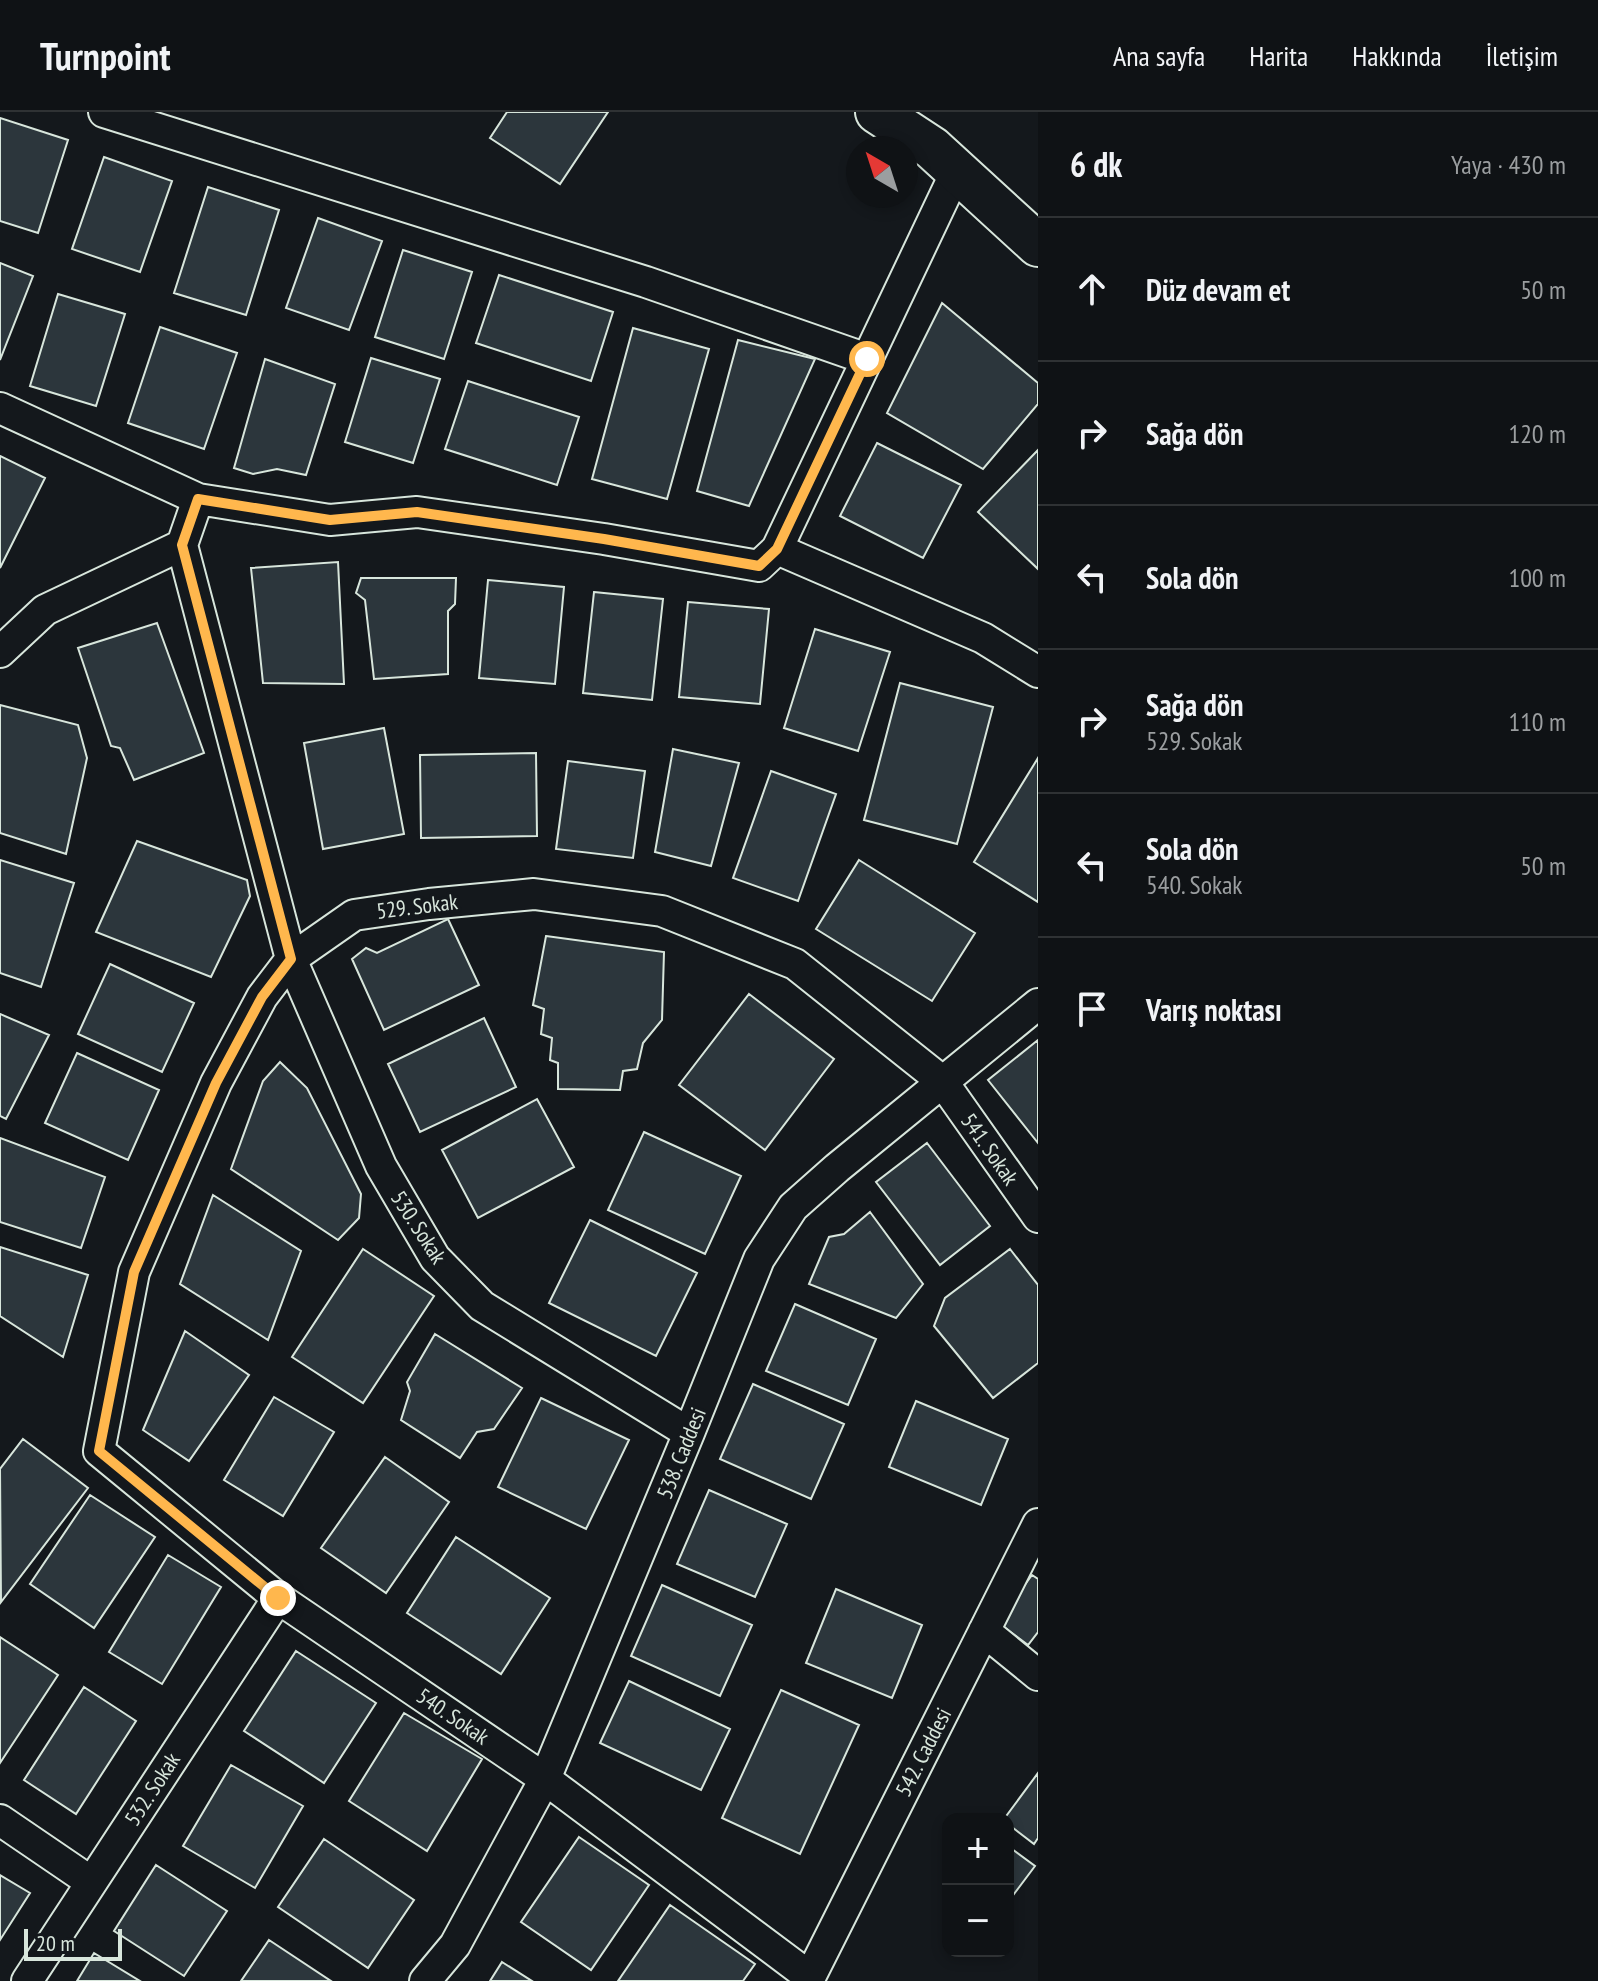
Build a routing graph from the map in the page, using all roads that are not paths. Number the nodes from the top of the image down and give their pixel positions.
1 (104, 112) edge
2 (877, 112) edge
3 (957, 170) junction
4 (1038, 245) edge
5 (867, 359) junction
6 (0, 408) edge
7 (198, 499) junction
8 (182, 545) junction
9 (777, 549) junction
10 (0, 652) edge
11 (1038, 672) edge
12 (291, 959) junction
13 (1038, 1004) edge
14 (942, 1081) junction
15 (1038, 1217) edge
16 (689, 1433) junction
17 (99, 1451) joint
18 (1038, 1524) edge
19 (278, 1598) junction
20 (984, 1631) junction
21 (1038, 1675) edge
22 (545, 1779) junction
23 (0, 1820) edge
24 (91, 1882) junction
25 (809, 1979) edge
26 (27, 1981) edge
27 (425, 1981) edge

1 - 5 street
2 - 3 main road
3 - 4 main road
3 - 5 street
5 - 9 street
6 - 7 street
7 - 8 street
7 - 9 street
8 - 10 street
8 - 12 street, 530. Sokak
9 - 11 street
12 - 14 street, 529. Sokak
12 - 16 street, 530. Sokak
12 - 17 street, 529. Sokak
13 - 14 street, 538. Caddesi
14 - 15 street, 541. Sokak
14 - 16 street, 538. Caddesi
16 - 22 street, 538. Caddesi
17 - 19 street, 540. Sokak
18 - 20 street, 542. Caddesi
19 - 22 street, 540. Sokak
19 - 24 street, 532. Sokak
20 - 21 street
20 - 25 street, 542. Caddesi
22 - 25 street, 540. Sokak
22 - 27 street, 538. Caddesi
23 - 24 street
24 - 26 street, 532. Sokak

